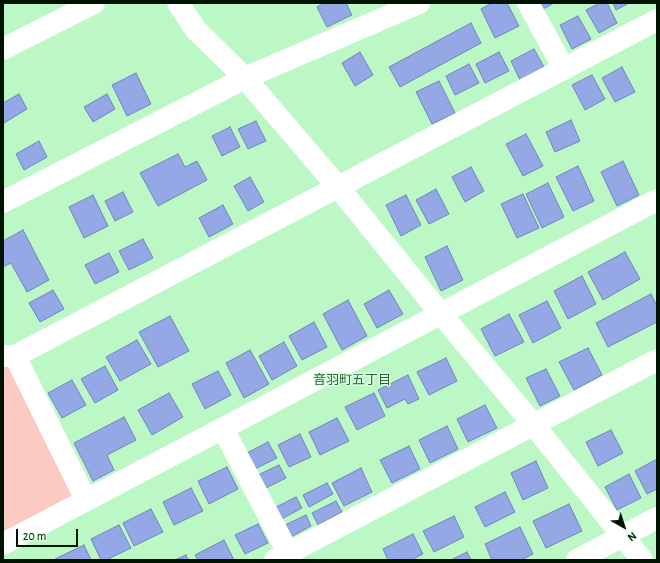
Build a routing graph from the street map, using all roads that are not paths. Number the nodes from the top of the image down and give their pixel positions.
1 (94, 3) edge
2 (178, 3) edge
3 (419, 3) edge
4 (528, 3) edge
5 (657, 20) edge
6 (3, 50) edge
7 (564, 69) junction
8 (245, 78) junction
9 (338, 187) junction
10 (657, 200) edge
11 (3, 202) edge
12 (441, 314) junction
13 (9, 356) edge
14 (657, 360) edge
15 (533, 424) junction
16 (222, 428) junction
17 (86, 500) junction
18 (657, 518) edge
19 (623, 536) junction
20 (8, 548) edge
21 (285, 558) edge
22 (577, 560) edge
23 (642, 560) edge

1 - 6 street
2 - 8 street
3 - 8 street
4 - 7 street
5 - 7 street
7 - 9 street
8 - 9 street
8 - 11 street
9 - 12 street
9 - 13 street
10 - 12 street
12 - 15 street
12 - 16 street
13 - 17 street
14 - 15 street
15 - 19 street
15 - 21 street
16 - 17 street
16 - 21 street
17 - 20 street
18 - 19 street
19 - 22 street
19 - 23 street

